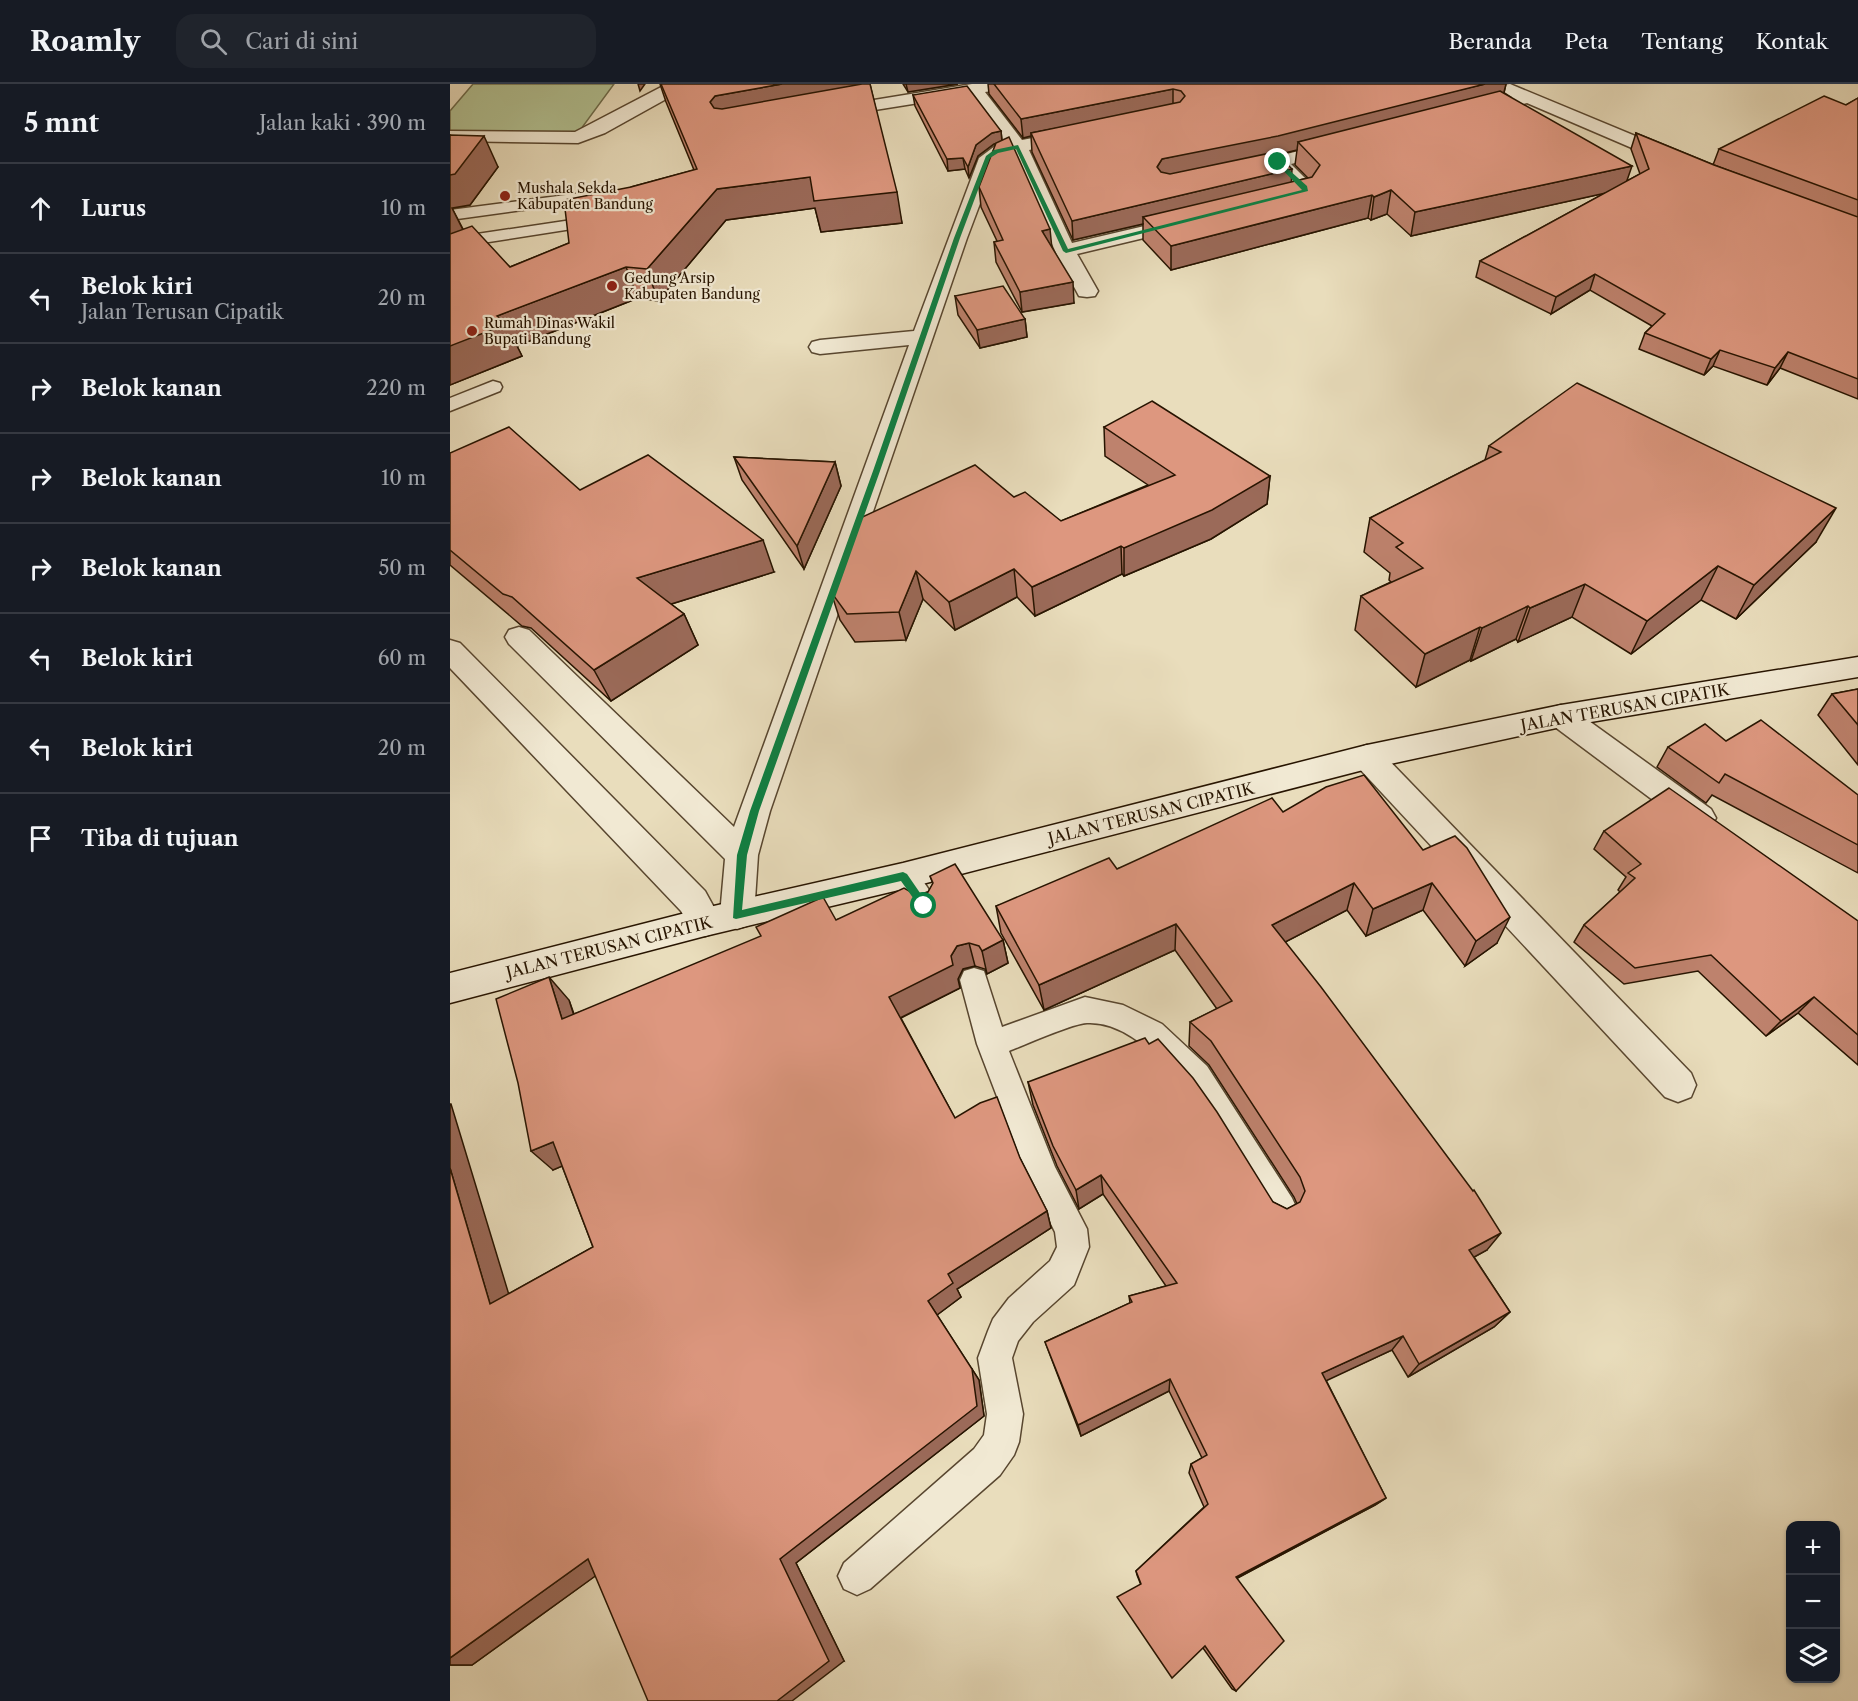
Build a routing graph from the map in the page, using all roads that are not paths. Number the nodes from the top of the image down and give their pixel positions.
1 (680, 84) edge
2 (1005, 84) edge
3 (1499, 84) edge
4 (973, 89) junction
5 (1527, 98) junction
6 (815, 115) edge
7 (1459, 115) edge
8 (1096, 131) edge
9 (450, 136) edge
10 (1357, 142) edge
11 (1018, 147) junction
12 (1278, 162) junction
13 (1256, 166) edge
14 (1696, 167) edge
15 (589, 197) edge
16 (1257, 205) edge
17 (450, 214) edge
18 (1201, 218) edge
19 (585, 224) edge
20 (450, 243) edge
21 (1066, 251) junction
22 (1087, 291) dead end
23 (922, 337) junction
24 (820, 347) dead end
25 (493, 387) dead end
26 (450, 405) edge
27 (519, 637) edge
28 (450, 650) edge
29 (1858, 667) edge
30 (1561, 716) junction
31 (1367, 757) junction
32 (1722, 833) edge
33 (742, 855) junction
34 (903, 876) junction
35 (924, 906) edge
36 (721, 919) junction
37 (974, 980) dead end
38 (450, 988) edge
39 (992, 1044) junction
40 (1678, 1085) dead end
41 (1281, 1209) edge
42 (857, 1576) dead end

1 - 9 street
2 - 4 street
3 - 5 street
4 - 6 street
4 - 11 street
5 - 7 street
5 - 14 street
8 - 11 street
10 - 12 street
11 - 21 street
11 - 23 street
12 - 13 street
12 - 16 street
15 - 17 lane
18 - 21 street
19 - 20 lane
21 - 22 street
23 - 24 street
23 - 33 street
25 - 26 lane
27 - 33 street
28 - 36 street
29 - 30 street, JALAN TERUSAN CIPATIK
30 - 31 street, JALAN TERUSAN CIPATIK
30 - 32 street
31 - 34 street, JALAN TERUSAN CIPATIK
31 - 40 street
33 - 36 street
34 - 35 lane
34 - 36 street, JALAN TERUSAN CIPATIK
36 - 38 street, JALAN TERUSAN CIPATIK
37 - 39 lane
39 - 41 lane
39 - 42 lane

